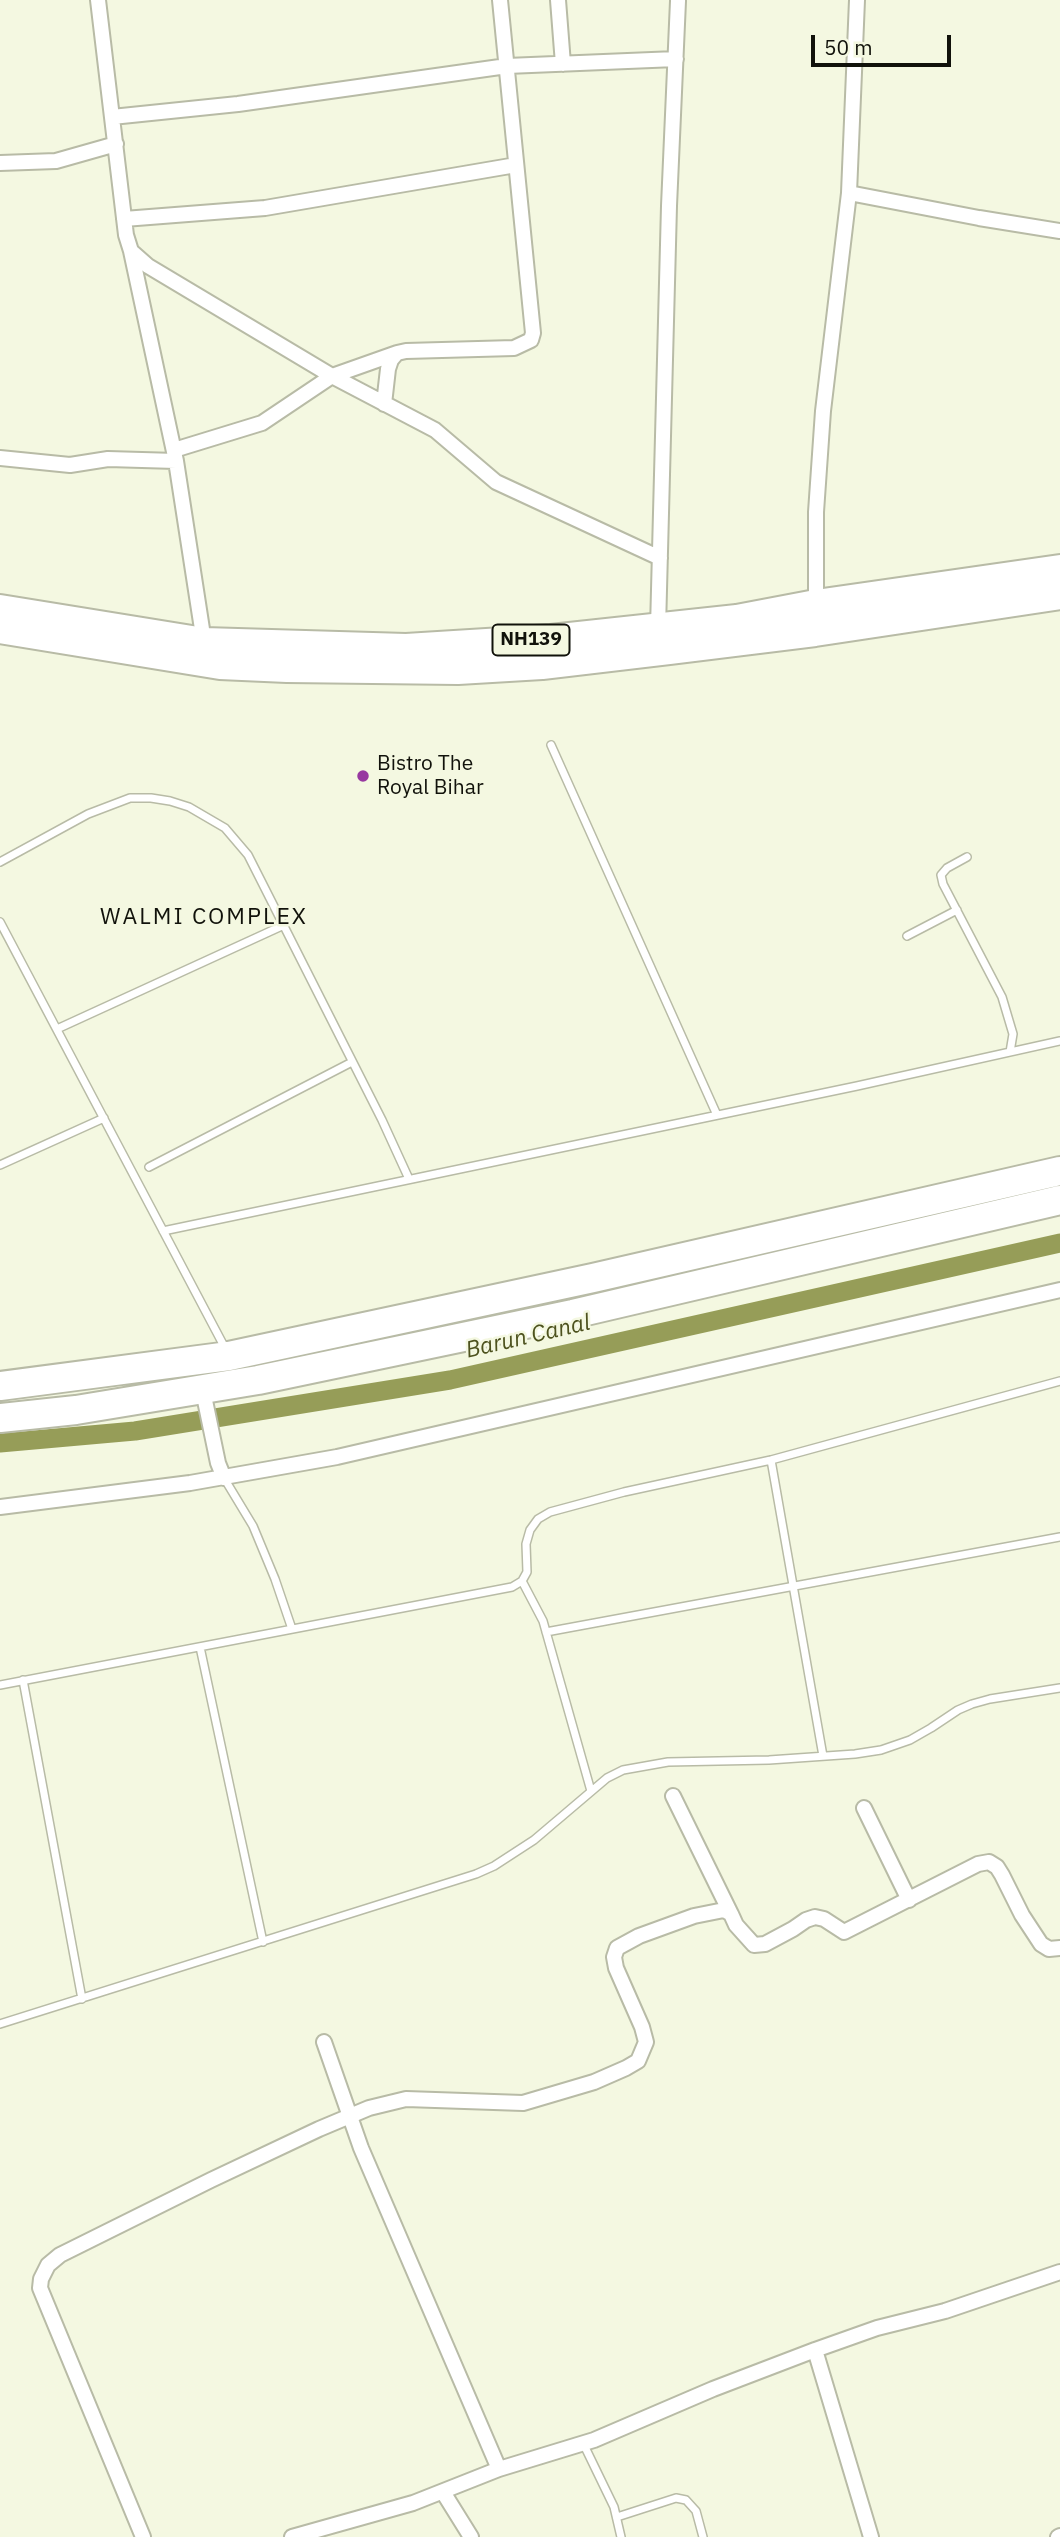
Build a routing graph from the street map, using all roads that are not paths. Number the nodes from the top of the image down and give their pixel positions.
1 (98, 0) edge
2 (500, 0) edge
3 (558, 0) edge
4 (857, 0) edge
5 (678, 1) edge
6 (676, 59) junction
7 (563, 64) junction
8 (507, 66) junction
9 (112, 117) junction
10 (116, 144) junction
11 (0, 163) edge
12 (516, 165) junction
13 (849, 193) junction
14 (124, 219) junction
15 (1060, 231) edge
16 (131, 251) junction
17 (397, 353) junction
18 (332, 376) junction
19 (384, 404) junction
20 (175, 456) junction
21 (0, 458) edge
22 (660, 558) junction
23 (1060, 569) edge
24 (1060, 594) edge
25 (0, 609) edge
26 (815, 618) junction
27 (658, 628) junction
28 (0, 629) edge
29 (204, 642) junction
30 (551, 745) dead end
31 (967, 857) dead end
32 (0, 862) edge
33 (957, 910) junction
34 (0, 922) edge
35 (284, 925) junction
36 (907, 936) dead end
37 (57, 1029) junction
38 (1060, 1041) edge
39 (1010, 1052) junction
40 (352, 1062) junction
41 (717, 1115) junction
42 (104, 1118) junction
43 (0, 1165) edge
44 (149, 1167) dead end
45 (1060, 1171) edge
46 (408, 1179) junction
47 (1060, 1200) edge
48 (163, 1231) junction
49 (1060, 1290) edge
50 (229, 1356) junction
51 (1060, 1381) edge
52 (0, 1386) edge
53 (206, 1399) junction
54 (0, 1418) edge
55 (771, 1460) junction
56 (224, 1478) junction
57 (0, 1507) edge
58 (1060, 1537) edge
59 (522, 1581) junction
60 (794, 1585) junction
61 (292, 1629) junction
62 (546, 1632) junction
63 (200, 1647) junction
64 (23, 1680) junction
65 (0, 1685) edge
66 (1060, 1688) edge
67 (823, 1756) junction
68 (591, 1791) junction
69 (673, 1796) dead end
70 (864, 1808) dead end
71 (909, 1900) junction
72 (731, 1914) junction
73 (263, 1942) junction
74 (1060, 1948) edge
75 (82, 1999) junction
76 (0, 2024) edge
77 (324, 2042) dead end
78 (350, 2115) junction
79 (1060, 2272) edge
80 (815, 2350) junction
81 (583, 2443) junction
82 (499, 2469) junction
83 (443, 2492) junction
84 (617, 2517) junction
85 (143, 2537) edge
86 (292, 2537) edge
87 (471, 2537) edge
88 (621, 2537) edge
89 (703, 2537) edge
90 (871, 2537) edge

1 - 9 street
2 - 8 street
3 - 7 street
4 - 13 street
5 - 6 street
6 - 7 street
6 - 22 street
7 - 8 street
8 - 9 street
8 - 12 street
9 - 10 street
10 - 11 street
10 - 14 street
12 - 14 street
12 - 17 street
13 - 15 street
13 - 26 street
14 - 16 street
16 - 18 street
16 - 20 street
17 - 18 street
17 - 19 street
18 - 19 street
18 - 20 street
19 - 22 street
20 - 21 street
20 - 29 street
22 - 27 street
23 - 26 highway, NH139
24 - 26 highway, NH139
25 - 29 highway, NH139
26 - 27 highway, NH139
26 - 28 highway, NH139
27 - 29 highway, NH139
30 - 41 lane
31 - 33 lane
32 - 35 lane
33 - 36 lane
33 - 39 lane
34 - 37 lane
35 - 37 lane
35 - 40 lane
37 - 42 lane
38 - 39 lane
39 - 41 lane
40 - 44 lane
40 - 46 lane
41 - 46 lane
42 - 43 lane
42 - 48 lane
45 - 50 highway
46 - 48 lane
47 - 53 highway
48 - 50 lane
49 - 56 street
50 - 52 highway
51 - 55 lane
53 - 54 highway
53 - 56 street
55 - 59 lane
55 - 60 lane
56 - 57 street
56 - 61 lane
58 - 60 lane
59 - 61 lane
59 - 62 lane
60 - 62 lane
60 - 67 lane
61 - 63 lane
62 - 68 lane
63 - 64 lane
63 - 73 lane
64 - 65 lane
64 - 75 lane
66 - 67 lane
67 - 68 lane
68 - 73 lane
69 - 72 street
70 - 71 street
71 - 72 street
71 - 74 street
72 - 78 street
73 - 75 lane
75 - 76 lane
77 - 78 street
78 - 82 street
78 - 85 street
79 - 80 street
80 - 81 street
80 - 90 street
81 - 82 street
81 - 84 lane
82 - 83 street
83 - 86 street
83 - 87 street
84 - 88 lane
84 - 89 lane

